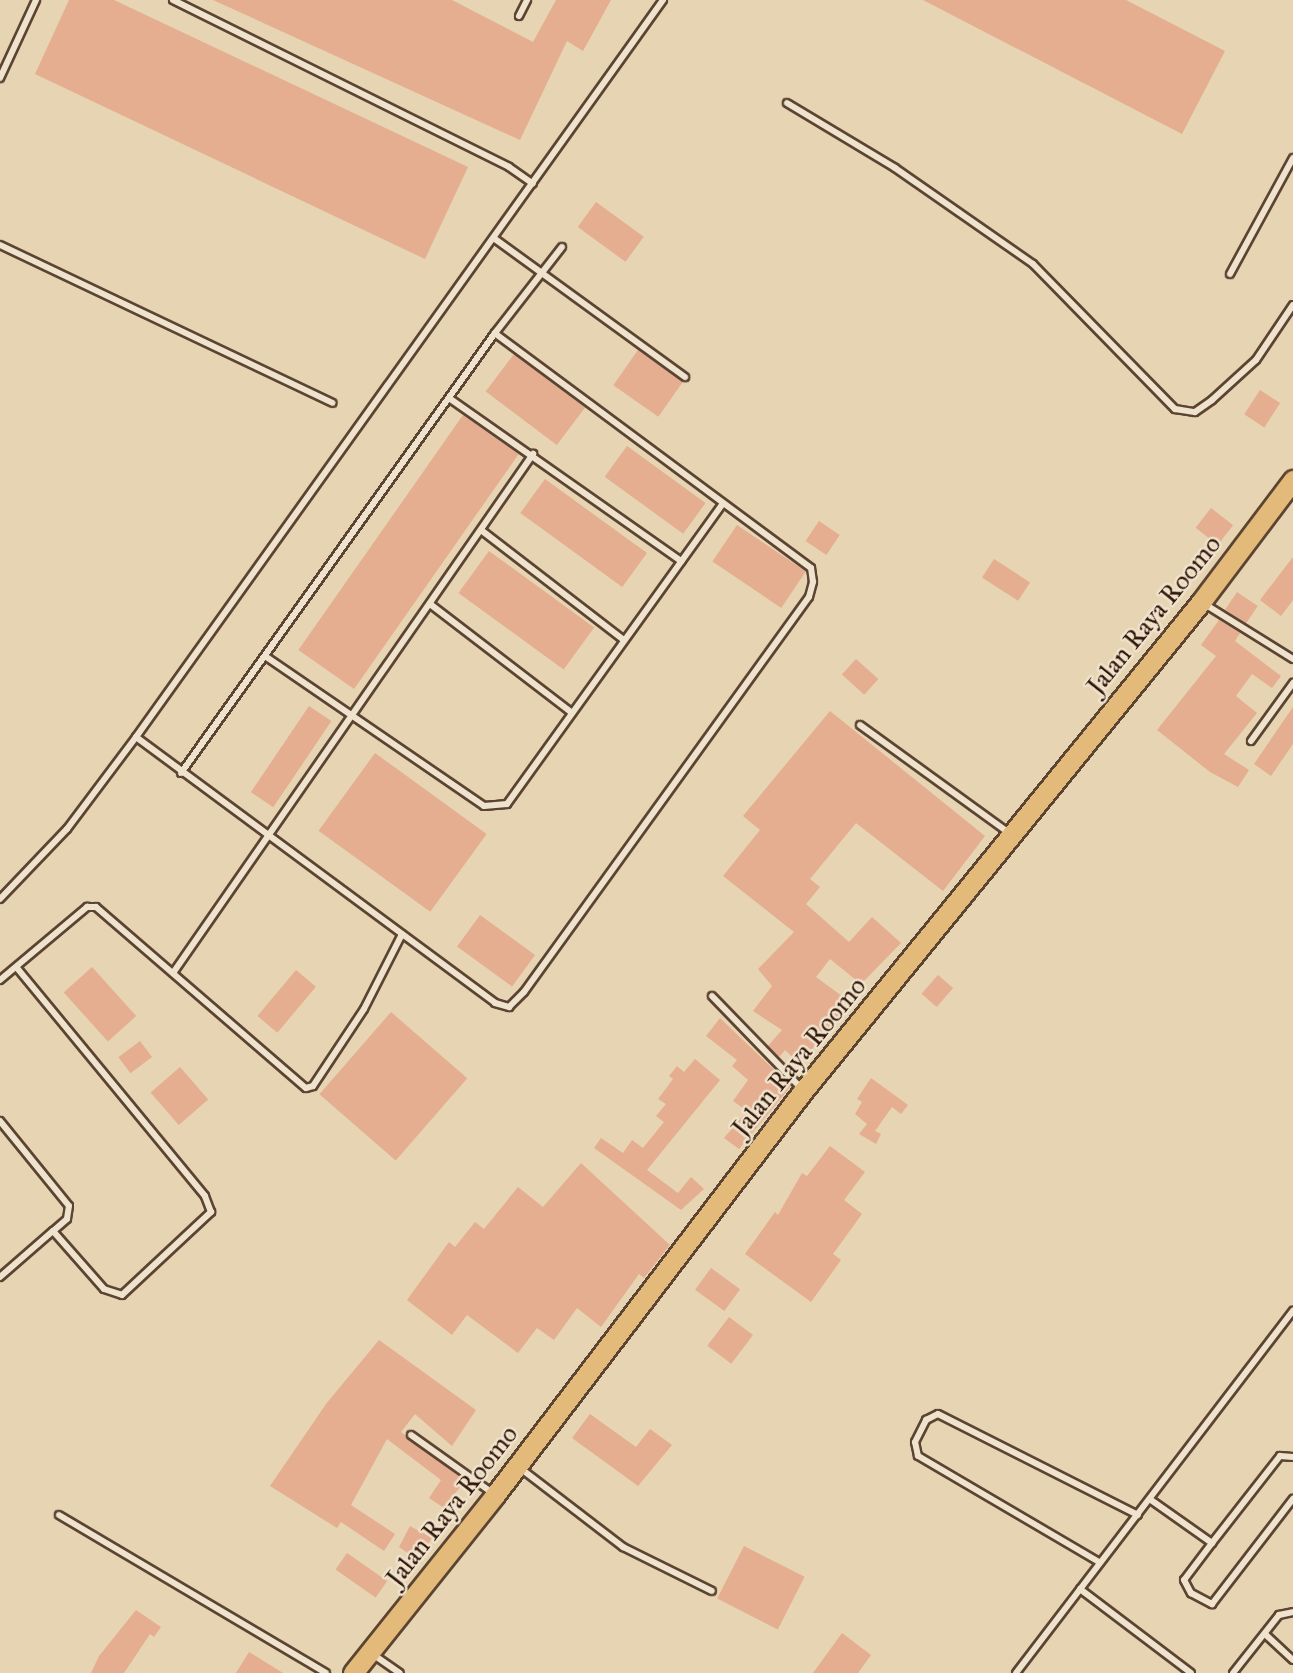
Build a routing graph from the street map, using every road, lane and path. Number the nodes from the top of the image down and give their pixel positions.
1 (36, 0) edge
2 (173, 0) edge
3 (527, 0) edge
4 (663, 0) edge
5 (519, 16) dead end
6 (0, 78) edge
7 (787, 103) dead end
8 (1293, 158) edge
9 (533, 184) junction
10 (495, 239) junction
11 (0, 245) edge
12 (562, 247) dead end
13 (542, 272) junction
14 (1230, 274) dead end
15 (1293, 305) edge
16 (495, 333) junction
17 (685, 377) dead end
18 (449, 398) junction
19 (332, 403) dead end
20 (533, 454) junction
21 (1293, 481) edge
22 (723, 503) junction
23 (481, 530) junction
24 (681, 561) junction
25 (1201, 602) junction
26 (430, 604) junction
27 (624, 640) junction
28 (265, 656) junction
29 (1293, 659) edge
30 (1293, 682) edge
31 (572, 713) junction
32 (352, 717) junction
33 (860, 725) dead end
34 (136, 737) junction
35 (1251, 741) dead end
36 (181, 773) junction
37 (1010, 833) junction
38 (270, 836) junction
39 (0, 899) edge
40 (402, 934) junction
41 (17, 968) junction
42 (173, 973) junction
43 (0, 980) edge
44 (712, 996) dead end
45 (803, 1091) junction
46 (0, 1121) edge
47 (53, 1231) junction
48 (0, 1277) edge
49 (1293, 1311) edge
50 (411, 1434) dead end
51 (1293, 1457) edge
52 (517, 1466) junction
53 (495, 1495) junction
54 (1151, 1500) junction
55 (1293, 1500) edge
56 (59, 1515) dead end
57 (1138, 1515) junction
58 (1212, 1543) junction
59 (1099, 1562) junction
60 (1080, 1589) junction
61 (712, 1591) dead end
62 (1293, 1612) edge
63 (1265, 1634) junction
64 (370, 1652) junction
65 (1293, 1660) edge
66 (326, 1673) edge
67 (353, 1673) edge
68 (400, 1673) edge
69 (1016, 1673) edge
70 (1190, 1673) edge
71 (1233, 1673) edge

1 - 6 lane
2 - 9 lane
3 - 5 lane
4 - 9 lane
7 - 15 lane
8 - 14 lane
9 - 10 lane
10 - 13 lane
10 - 34 lane
11 - 19 lane
12 - 13 lane
13 - 16 lane
13 - 17 lane
16 - 18 lane
16 - 22 lane
18 - 20 lane
18 - 28 lane
20 - 23 lane
20 - 24 lane
21 - 25 highway, Jalan Raya Roomo
22 - 24 lane
22 - 40 lane
23 - 26 lane
23 - 27 lane
24 - 27 lane
25 - 29 lane
25 - 37 highway, Jalan Raya Roomo
26 - 31 lane
26 - 32 lane
27 - 31 lane
28 - 32 lane
28 - 36 lane
30 - 35 lane
31 - 32 lane
32 - 38 lane
33 - 37 lane
34 - 36 lane
34 - 39 lane
36 - 38 lane
37 - 45 highway, Jalan Raya Roomo
38 - 40 lane
38 - 42 lane
40 - 42 lane
41 - 42 lane
41 - 43 lane
41 - 47 lane
44 - 45 lane
45 - 52 highway, Jalan Raya Roomo
46 - 47 lane
47 - 48 lane
49 - 54 lane
50 - 53 lane
51 - 58 lane
52 - 53 highway, Jalan Raya Roomo
52 - 61 lane
53 - 64 highway, Jalan Raya Roomo
54 - 57 lane
54 - 58 lane
55 - 58 lane
56 - 66 lane
57 - 59 lane
57 - 59 lane
59 - 60 lane
60 - 69 lane
60 - 70 lane
62 - 63 lane
63 - 65 lane
63 - 71 lane
64 - 67 highway, Jalan Raya Roomo
64 - 68 lane

